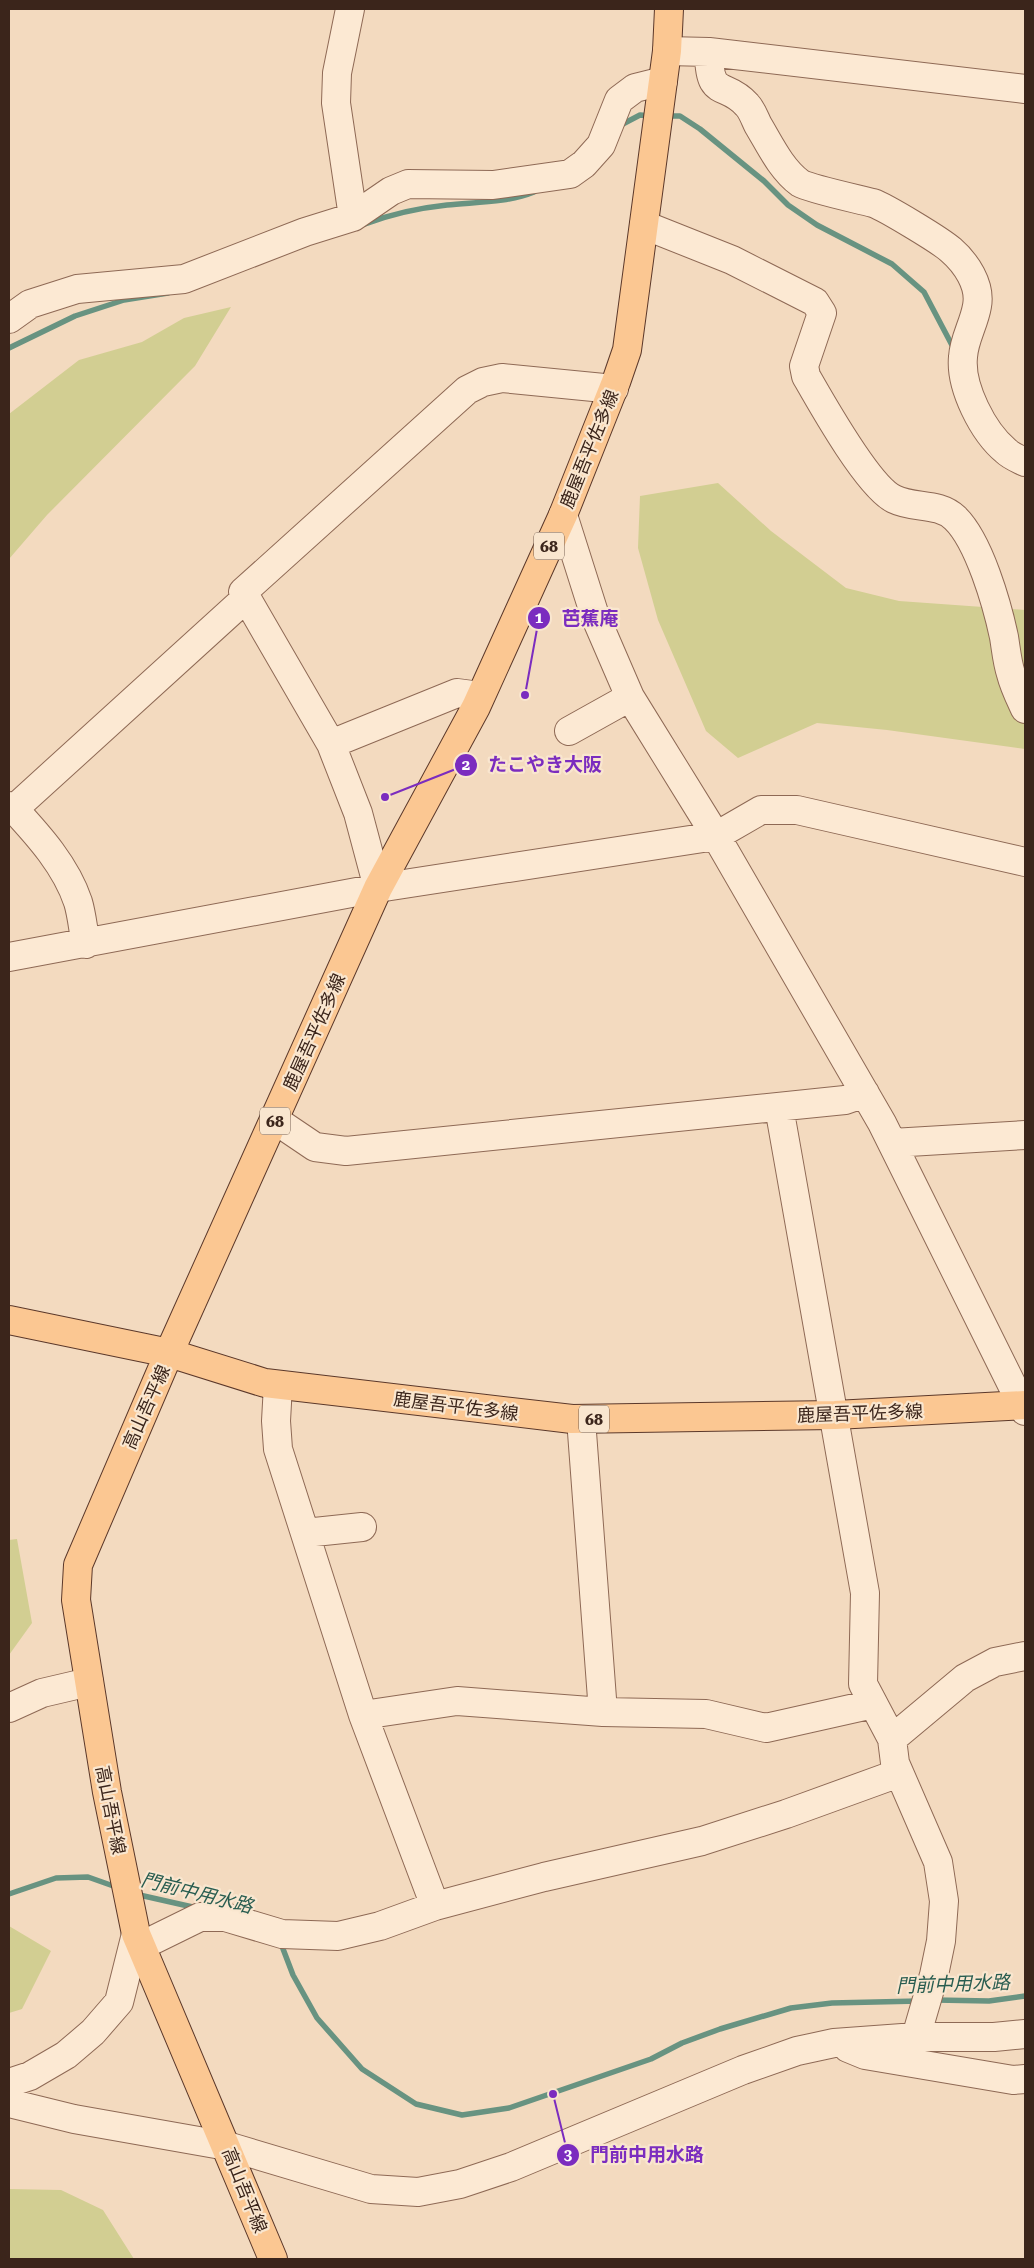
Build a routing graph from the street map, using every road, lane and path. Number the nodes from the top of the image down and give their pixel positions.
1 (350, 9) edge
2 (669, 9) edge
3 (668, 51) junction
4 (709, 52) junction
5 (663, 82) junction
6 (1025, 90) edge
7 (353, 217) junction
8 (644, 225) junction
9 (9, 319) edge
10 (614, 389) junction
11 (1025, 462) edge
12 (563, 515) junction
13 (246, 598) junction
14 (480, 696) junction
15 (630, 697) junction
16 (1025, 709) edge
17 (569, 731) dead end
18 (331, 744) junction
19 (11, 807) edge
20 (716, 836) junction
21 (1025, 862) edge
22 (378, 888) junction
23 (86, 944) junction
24 (9, 957) edge
25 (865, 1093) junction
26 (780, 1107) junction
27 (275, 1120) junction
28 (1025, 1135) edge
29 (892, 1143) junction
30 (9, 1320) edge
31 (169, 1352) junction
32 (278, 1385) junction
33 (1024, 1407) edge
34 (835, 1415) junction
35 (581, 1419) junction
36 (362, 1528) dead end
37 (305, 1533) junction
38 (1025, 1656) edge
39 (89, 1682) junction
40 (873, 1704) junction
41 (9, 1708) edge
42 (603, 1712) junction
43 (363, 1714) junction
44 (892, 1740) junction
45 (900, 1773) junction
46 (435, 1906) junction
47 (138, 1940) junction
48 (1025, 2034) edge
49 (916, 2037) junction
50 (834, 2043) junction
51 (1025, 2079) edge
52 (9, 2083) edge
53 (9, 2103) edge
54 (227, 2146) junction
55 (273, 2259) edge

1 - 7 street
2 - 3 main road, 鹿屋吾平佐多線 / 68
3 - 4 street
3 - 5 main road, 鹿屋吾平佐多線 / 68
4 - 6 street
4 - 11 street
5 - 7 street
5 - 8 main road, 鹿屋吾平佐多線 / 68
7 - 9 street
8 - 10 main road, 鹿屋吾平佐多線 / 68
8 - 16 street
10 - 12 main road, 鹿屋吾平佐多線 / 68
10 - 13 street
12 - 14 main road, 鹿屋吾平佐多線 / 68
12 - 15 street
13 - 18 street
13 - 19 street
14 - 18 street
14 - 22 main road, 鹿屋吾平佐多線 / 68
15 - 17 street
15 - 20 street
18 - 22 street
19 - 23 street
20 - 21 street
20 - 22 street
20 - 25 street
22 - 23 street
22 - 27 main road, 鹿屋吾平佐多線 / 68
23 - 24 street
25 - 26 street
25 - 29 street
26 - 27 street
26 - 34 street
27 - 31 main road, 鹿屋吾平佐多線 / 68
28 - 29 street
29 - 33 street
30 - 31 main road, 68
31 - 32 main road, 鹿屋吾平佐多線 / 68
31 - 39 main road, 高山吾平線
32 - 35 main road, 鹿屋吾平佐多線 / 68
32 - 37 street
33 - 34 main road, 鹿屋吾平佐多線 / 68
34 - 35 main road, 鹿屋吾平佐多線 / 68
34 - 40 street
35 - 42 street
36 - 37 street
37 - 43 street
38 - 44 street
39 - 41 street
39 - 47 main road, 高山吾平線
40 - 42 street
40 - 44 street
42 - 43 street
43 - 46 street
44 - 45 street
45 - 46 street
45 - 49 street
46 - 47 street
47 - 52 street
47 - 54 main road, 高山吾平線
48 - 49 street
49 - 50 street
50 - 51 street
50 - 54 street
53 - 54 street
54 - 55 main road, 高山吾平線

